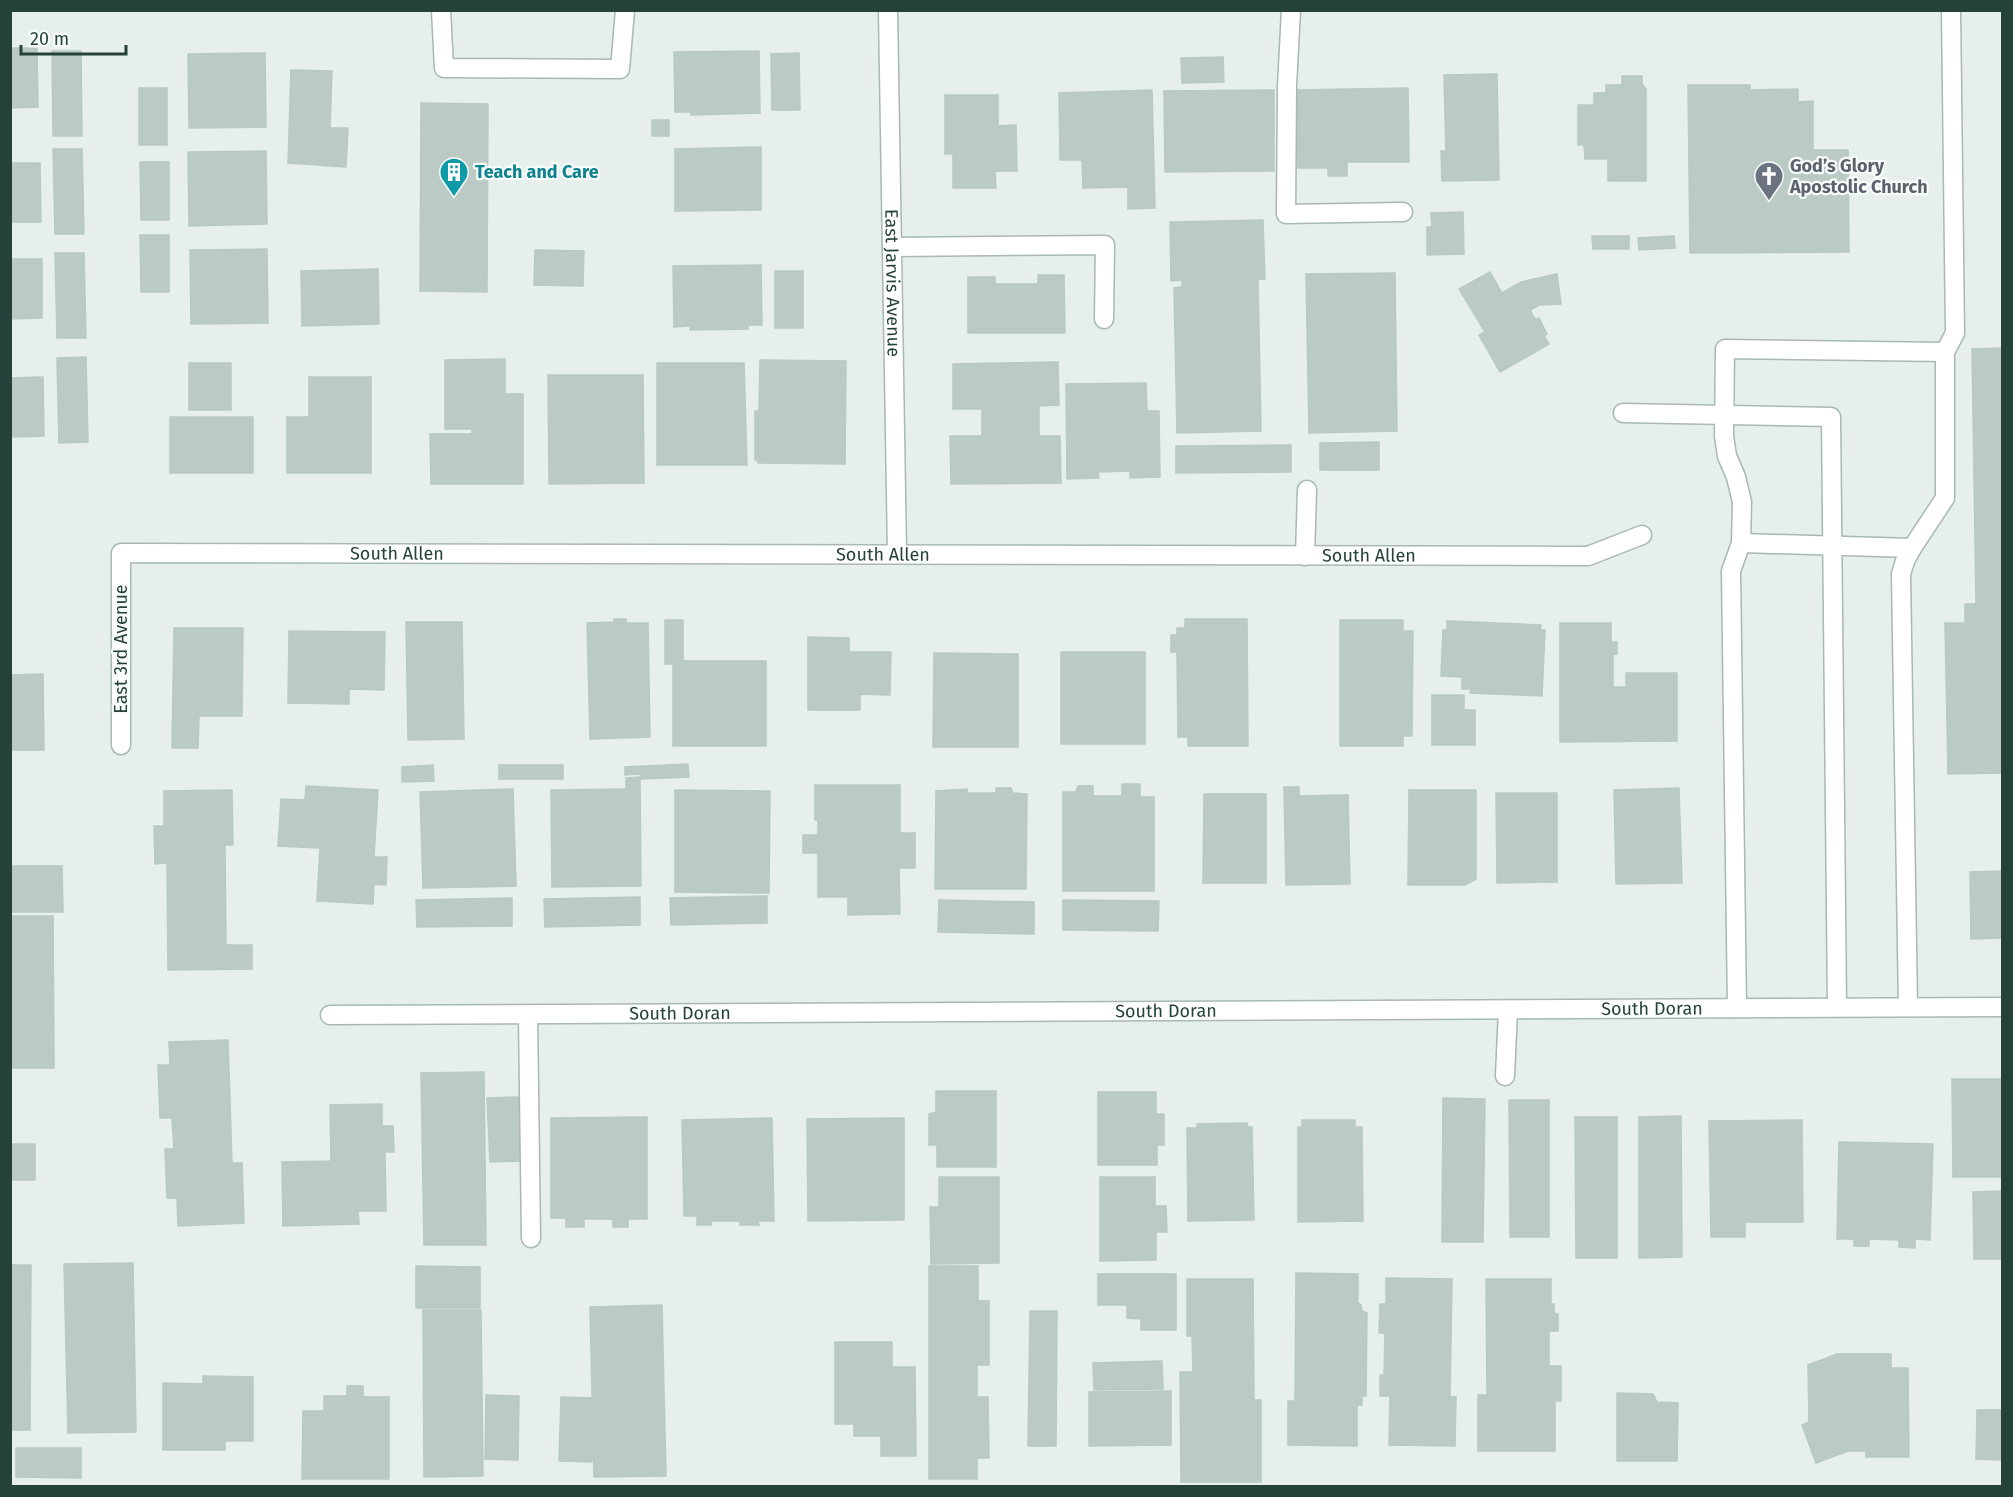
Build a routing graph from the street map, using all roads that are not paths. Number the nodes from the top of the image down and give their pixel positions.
1 (441, 10) edge
2 (625, 10) edge
3 (888, 10) edge
4 (1291, 10) edge
5 (1951, 10) edge
6 (1403, 212) dead end
7 (892, 247) junction
8 (1104, 319) dead end
9 (1945, 352) junction
10 (1623, 413) dead end
11 (1724, 414) junction
12 (1307, 490) dead end
13 (1642, 535) dead end
14 (1741, 543) junction
15 (1832, 546) junction
16 (1912, 549) junction
17 (121, 553) joint
18 (897, 554) junction
19 (1305, 556) junction
20 (121, 745) dead end
21 (1837, 1007) junction
22 (1908, 1007) junction
23 (2002, 1007) edge
24 (1737, 1008) junction
25 (1508, 1010) junction
26 (528, 1015) junction
27 (330, 1016) dead end
28 (1505, 1077) dead end
29 (531, 1239) dead end

1 - 2 street
3 - 7 street, East Jarvis Avenue
4 - 6 street
5 - 9 street
7 - 8 street
7 - 18 street, East Jarvis Avenue
9 - 11 street
9 - 16 street
10 - 11 street
11 - 14 street
11 - 15 street
12 - 19 street
13 - 19 street, South Allen
14 - 15 street
14 - 24 street
15 - 16 street
15 - 21 street
16 - 22 street
17 - 18 street, South Allen
17 - 20 street, East 3rd Avenue
18 - 19 street, South Allen
21 - 22 street, South Doran
21 - 24 street, South Doran
22 - 23 street, South Doran
24 - 25 street, South Doran
25 - 26 street, South Doran
25 - 28 street
26 - 27 street, South Doran
26 - 29 street

